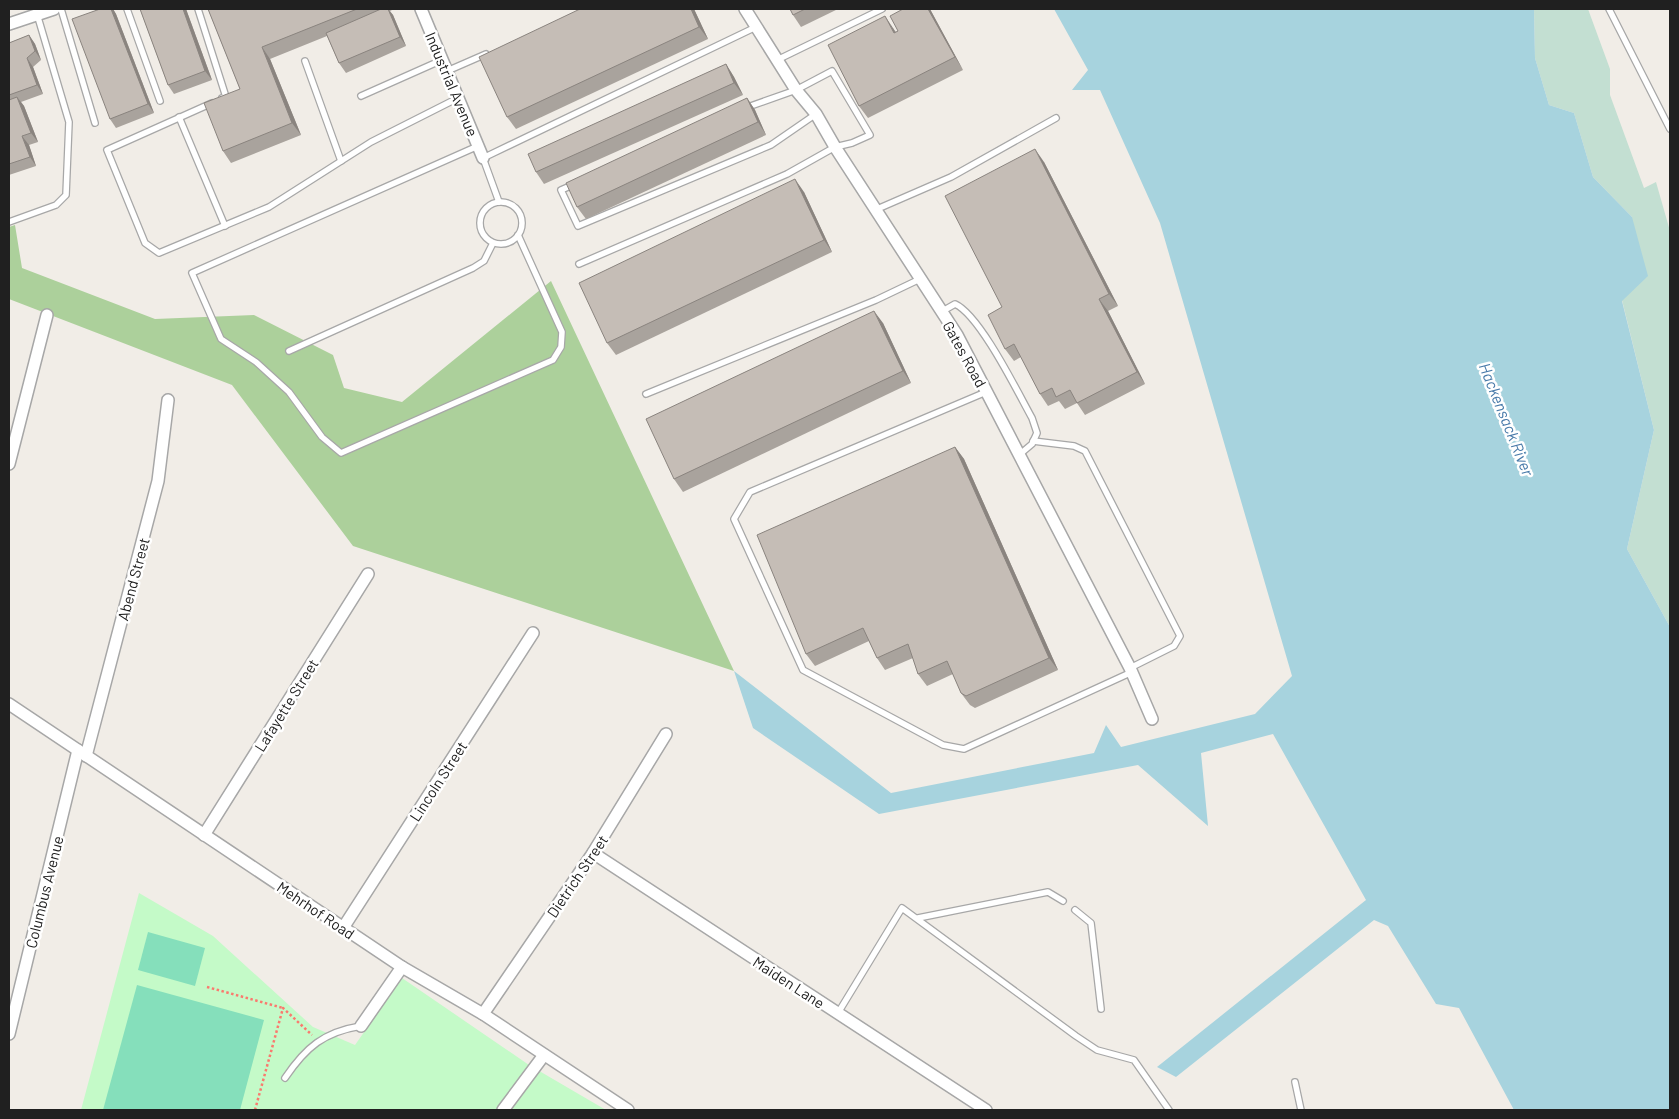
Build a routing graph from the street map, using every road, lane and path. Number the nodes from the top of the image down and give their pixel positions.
1 (54, 9) edge
2 (61, 9) edge
3 (127, 9) edge
4 (198, 9) edge
5 (745, 9) edge
6 (882, 9) edge
7 (1609, 9) edge
8 (426, 10) edge
9 (37, 14) junction
10 (9, 24) edge
11 (756, 28) junction
12 (491, 52) edge
13 (442, 60) junction
14 (778, 60) junction
15 (304, 61) dead end
16 (447, 71) junction
17 (796, 90) junction
18 (361, 96) dead end
19 (458, 98) junction
20 (160, 102) dead end
21 (742, 109) edge
22 (816, 114) junction
23 (179, 118) junction
24 (1056, 118) dead end
25 (95, 123) dead end
26 (1670, 129) edge
27 (478, 146) junction
28 (835, 147) junction
29 (483, 158) junction
30 (341, 161) junction
31 (579, 182) edge
32 (499, 202) junction
33 (875, 210) junction
34 (9, 222) edge
35 (225, 226) junction
36 (518, 235) junction
37 (493, 242) junction
38 (579, 264) dead end
39 (920, 279) junction
40 (941, 312) junction
41 (47, 315) dead end
42 (288, 351) dead end
43 (986, 392) junction
44 (646, 394) dead end
45 (168, 400) dead end
46 (1033, 441) junction
47 (1019, 454) junction
48 (9, 464) edge
49 (368, 574) dead end
50 (533, 633) dead end
51 (1131, 670) junction
52 (9, 704) edge
53 (1152, 719) dead end
54 (666, 734) dead end
55 (82, 753) junction
56 (204, 835) junction
57 (593, 853) junction
58 (1063, 901) dead end
59 (1075, 910) dead end
60 (918, 918) junction
61 (343, 928) junction
62 (402, 967) junction
63 (207, 986) dead end
64 (282, 1008) junction
65 (1100, 1009) dead end
66 (483, 1014) junction
67 (838, 1014) junction
68 (361, 1026) joint
69 (9, 1034) edge
70 (317, 1042) junction
71 (544, 1055) junction
72 (285, 1078) dead end
73 (1295, 1082) dead end
74 (255, 1110) edge
75 (503, 1110) edge
76 (628, 1110) edge
77 (986, 1110) edge
78 (1169, 1110) edge
79 (1301, 1110) edge

1 - 9 street
2 - 25 lane
3 - 20 lane
4 - 23 lane
5 - 11 street, Gates Road
6 - 14 lane
7 - 26 lane
8 - 13 street, Industrial Avenue
9 - 10 street
9 - 34 lane
11 - 14 street, Gates Road
11 - 29 lane
12 - 16 lane
13 - 16 street, Industrial Avenue
13 - 18 lane
14 - 17 street, Gates Road
15 - 30 lane
16 - 19 street, Industrial Avenue
17 - 21 lane
17 - 22 street, Gates Road
17 - 28 lane
19 - 27 street, Industrial Avenue
19 - 30 lane
22 - 28 street, Gates Road
22 - 31 lane
23 - 35 lane
23 - 35 lane
24 - 33 lane
27 - 29 street, Industrial Avenue
27 - 36 lane
28 - 33 street, Gates Road
28 - 38 lane
29 - 32 lane
30 - 35 lane
32 - 36 lane
32 - 37 lane
33 - 39 street, Gates Road
36 - 37 lane
37 - 42 lane
39 - 40 street, Gates Road
39 - 44 lane
40 - 43 street, Gates Road
40 - 46 lane
41 - 48 street
43 - 47 street, Gates Road
43 - 51 lane
45 - 55 street, Abend Street
46 - 47 lane
46 - 51 lane
47 - 51 street, Gates Road
49 - 56 street, Lafayette Street
50 - 61 street, Lincoln Street
51 - 53 street, Gates Road
52 - 55 street, Mehrhof Road
54 - 57 street, Dietrich Street
55 - 56 street, Mehrhof Road
55 - 69 street, Columbus Avenue
56 - 61 street, Mehrhof Road
57 - 66 street, Dietrich Street
57 - 67 street, Maiden Lane
58 - 60 lane
59 - 65 lane
60 - 67 lane
60 - 78 lane
61 - 62 street, Mehrhof Road
62 - 66 street, Mehrhof Road
62 - 68 street
63 - 64 path
64 - 70 path
64 - 74 path
66 - 71 street, Mehrhof Road
67 - 77 street, Maiden Lane
68 - 70 lane
70 - 72 lane
71 - 75 street
71 - 76 street, Mehrhof Road
73 - 79 lane

